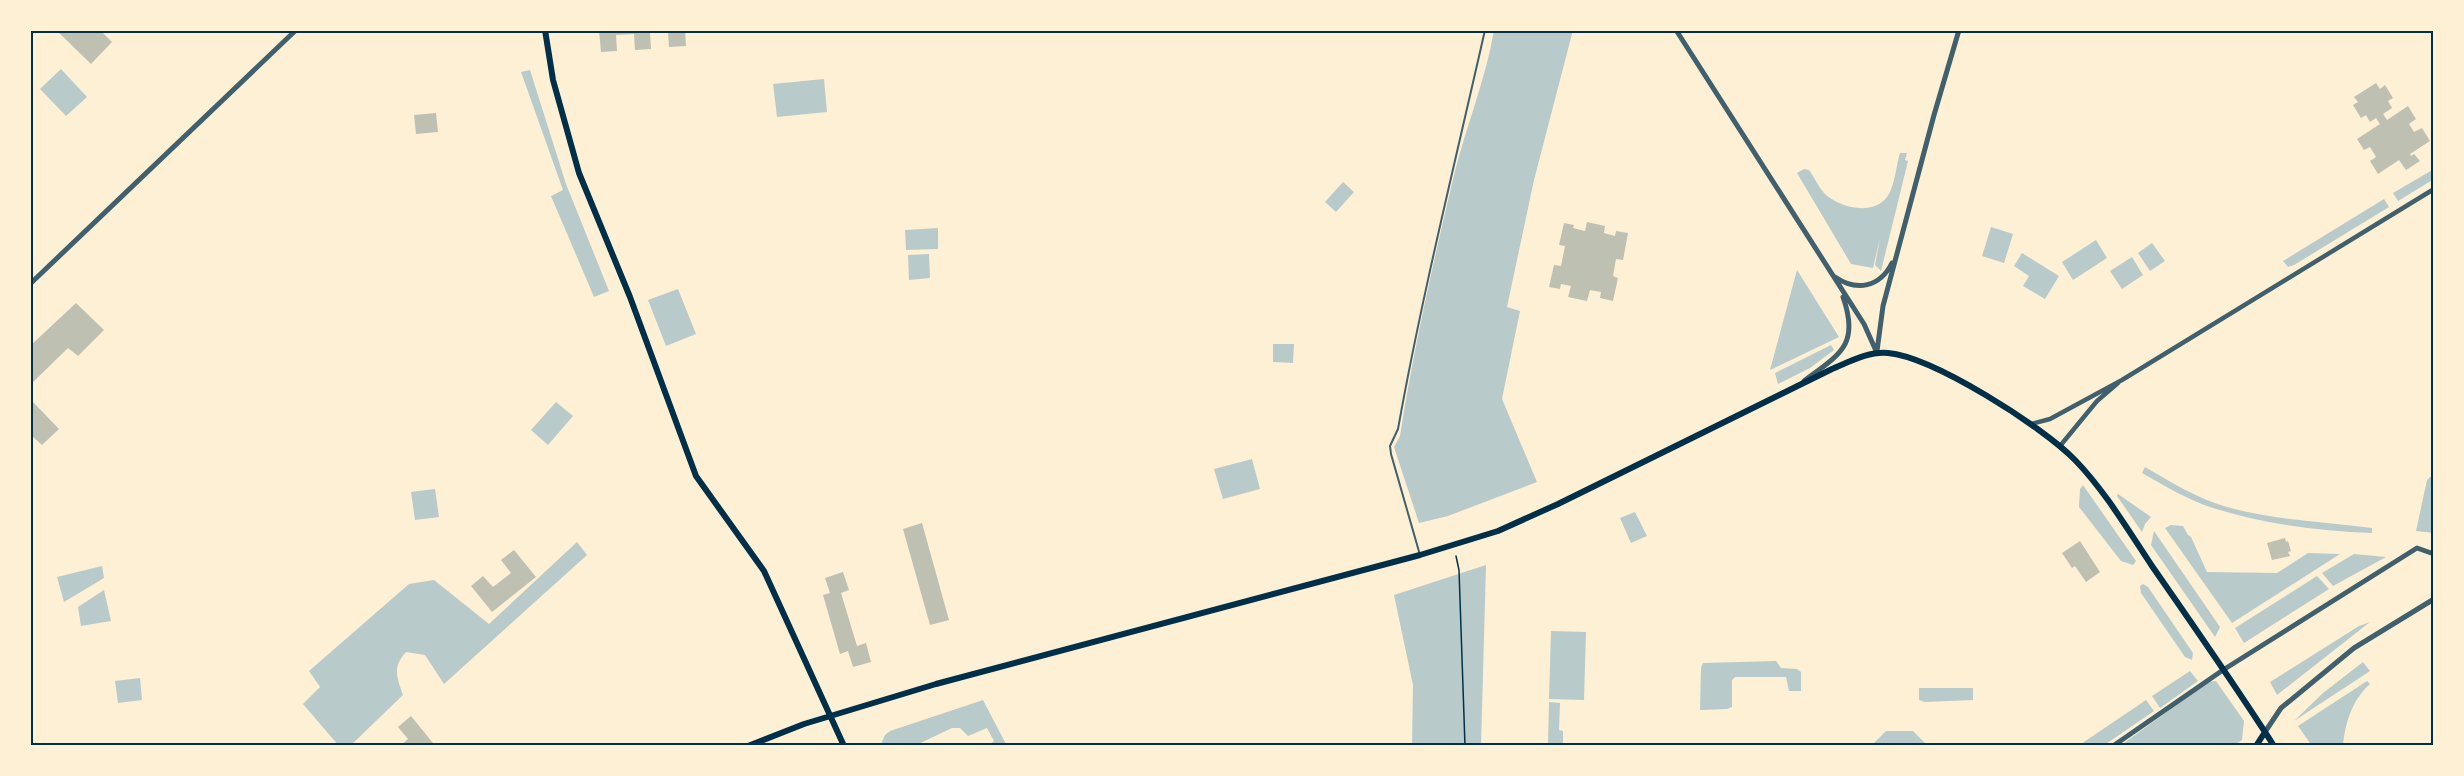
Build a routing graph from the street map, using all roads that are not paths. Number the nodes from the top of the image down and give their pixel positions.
1 (296, 30) edge
2 (544, 30) edge
3 (1485, 30) edge
4 (1676, 30) edge
5 (1959, 30) edge
6 (2434, 189) edge
7 (1898, 249) junction
8 (1831, 274) junction
9 (30, 284) edge
10 (1840, 287) junction
11 (1877, 353) junction
12 (2122, 380) junction
13 (1796, 387) junction
14 (2031, 424) junction
15 (2060, 446) junction
16 (2434, 554) edge
17 (1420, 555) junction
18 (2434, 599) edge
19 (2223, 670) junction
20 (829, 716) junction
21 (2265, 732) junction
22 (748, 746) edge
23 (844, 746) edge
24 (2113, 746) edge
25 (2256, 746) edge
26 (2274, 746) edge

1 - 9 street
2 - 20 main road
3 - 17 lane
4 - 8 street
5 - 7 street
6 - 12 street
7 - 8 street
7 - 11 street
8 - 10 street
10 - 11 street
10 - 13 street
11 - 13 main road
11 - 14 main road
12 - 14 street
12 - 15 street
13 - 17 main road
14 - 15 main road
15 - 19 main road
16 - 19 street
17 - 20 main road
18 - 21 street
19 - 21 main road
19 - 24 street
20 - 22 main road
20 - 23 main road
21 - 25 main road
21 - 26 main road

